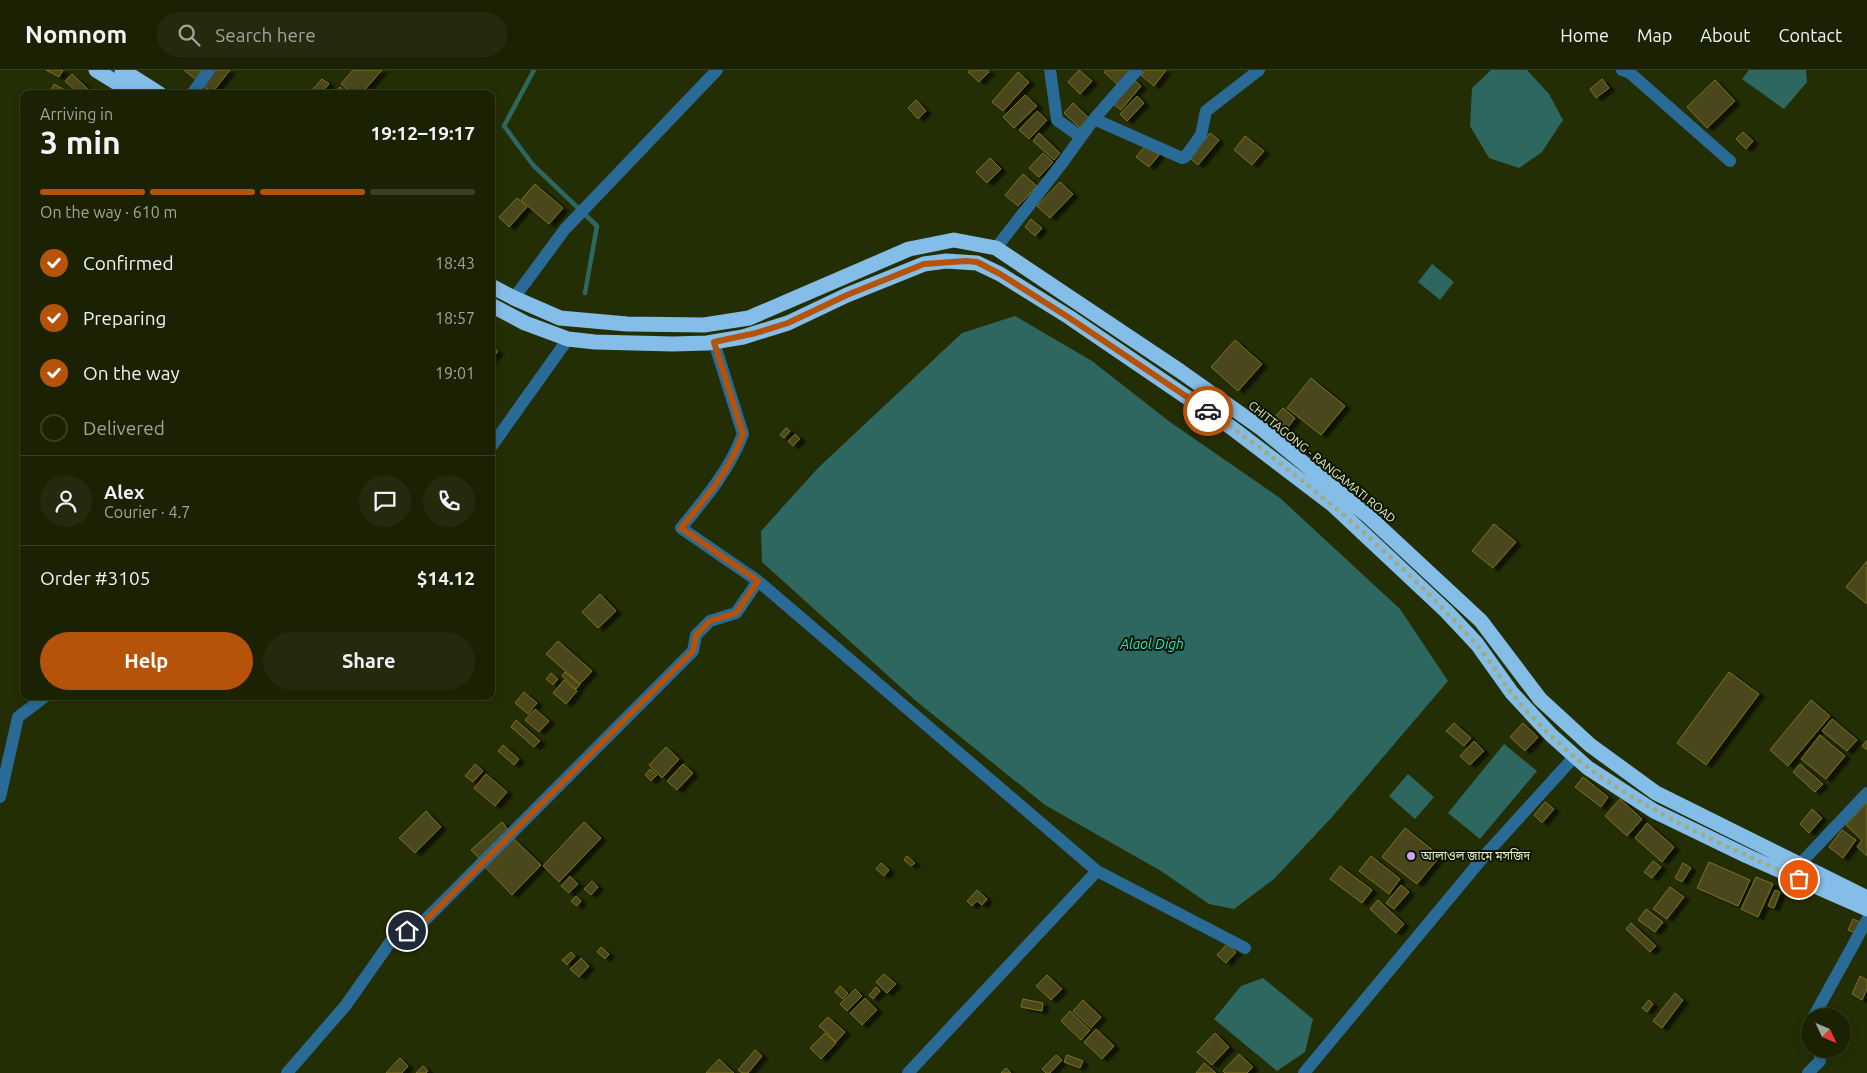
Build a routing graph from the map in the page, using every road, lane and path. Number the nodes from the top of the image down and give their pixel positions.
1 (96, 70) edge
2 (122, 70) edge
3 (209, 70) edge
4 (717, 70) edge
5 (1050, 70) edge
6 (1137, 70) edge
7 (1259, 70) edge
8 (1622, 70) edge
9 (128, 90) edge
10 (154, 90) edge
11 (195, 90) edge
12 (1094, 119) junction
13 (1081, 137) junction
14 (1730, 161) dead end
15 (996, 248) junction
16 (495, 288) edge
17 (514, 298) junction
18 (495, 307) edge
19 (568, 339) junction
20 (714, 342) junction
21 (495, 441) edge
22 (758, 581) junction
23 (41, 700) edge
24 (1575, 756) junction
25 (1867, 793) edge
26 (0, 797) edge
27 (1800, 864) junction
28 (1097, 871) junction
29 (1867, 898) edge
30 (1867, 909) edge
31 (1867, 920) edge
32 (1245, 948) dead end
33 (1818, 1008) edge
34 (1820, 1058) edge
35 (287, 1073) edge
36 (908, 1073) edge
37 (1304, 1073) edge
38 (1808, 1073) edge

1 - 9 highway
2 - 10 highway
3 - 11 street
4 - 17 street
5 - 13 street
6 - 12 street
7 - 12 street
8 - 14 street
12 - 13 street
13 - 15 street
15 - 17 highway, CHITTAGONG - RANGAMATI ROAD
15 - 27 highway, CHITTAGONG - RANGAMATI ROAD
16 - 17 highway, CHITTAGONG - RANGAMATI ROAD
18 - 19 highway
19 - 20 highway
19 - 21 street
20 - 22 street
20 - 24 highway
22 - 28 street
22 - 35 street
23 - 26 street
24 - 30 highway
24 - 37 street
25 - 27 street
27 - 29 highway, CHITTAGONG - RANGAMATI ROAD
28 - 32 street
28 - 36 street
31 - 33 street
34 - 38 street

